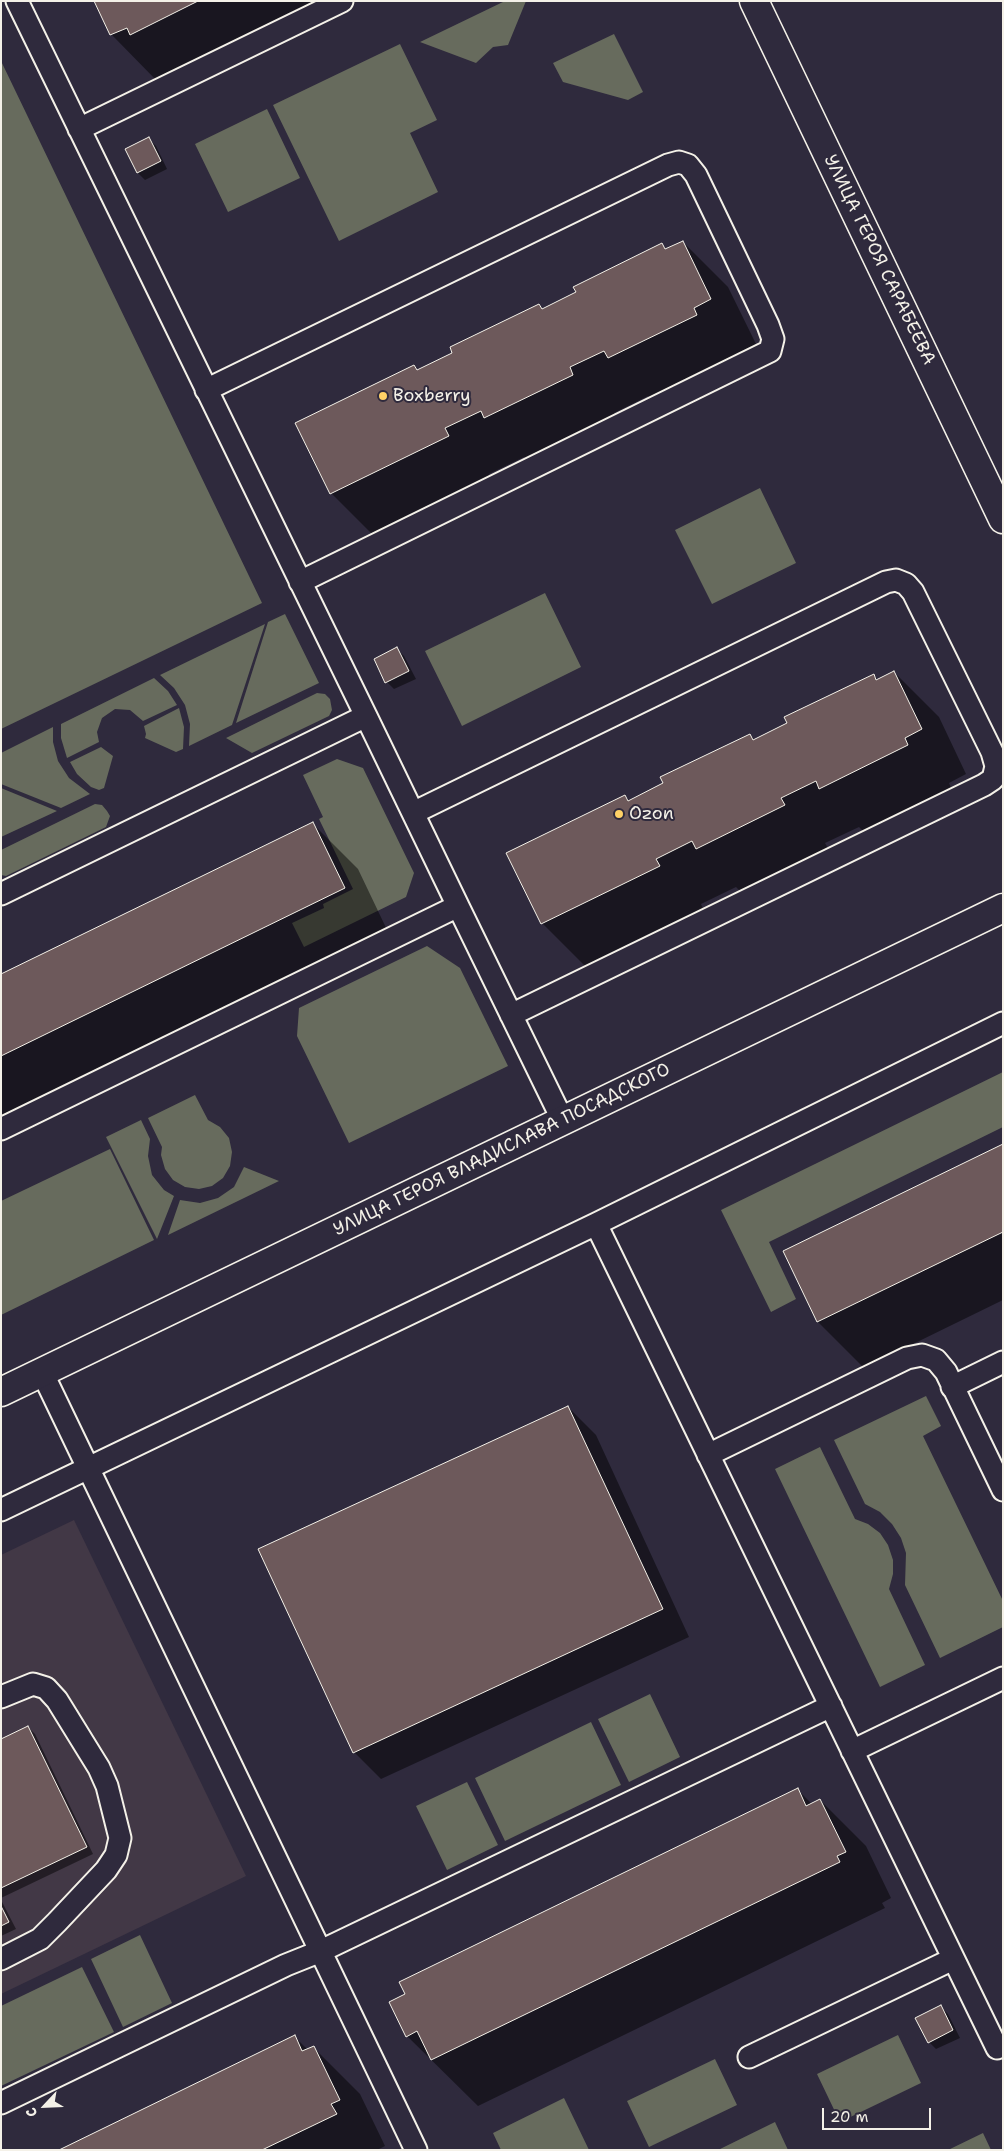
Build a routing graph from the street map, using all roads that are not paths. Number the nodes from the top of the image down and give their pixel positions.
1 (17, 1) edge
2 (342, 1) edge
3 (754, 1) edge
4 (79, 130) junction
5 (206, 390) junction
6 (1003, 519) edge
7 (300, 582) junction
8 (366, 716) junction
9 (413, 813) junction
10 (1, 894) edge
11 (458, 906) junction
12 (1003, 908) edge
13 (511, 1015) junction
14 (1003, 1023) edge
15 (563, 1121) junction
16 (1, 1129) edge
17 (596, 1224) junction
18 (1003, 1362) edge
19 (42, 1372) junction
20 (952, 1387) junction
21 (1, 1392) edge
22 (708, 1455) junction
23 (88, 1467) junction
24 (1003, 1490) edge
25 (1, 1510) edge
26 (1003, 1678) edge
27 (1, 1697) edge
28 (831, 1706) junction
29 (852, 1751) junction
30 (321, 1952) junction
31 (1, 1959) edge
32 (953, 1959) junction
33 (997, 2048) dead end
34 (749, 2057) dead end
35 (1, 2103) edge
36 (416, 2150) edge

1 - 4 lane
2 - 4 lane
3 - 6 street, УЛИЦА ГЕРОЯ САРАБЕЕВА
4 - 5 lane
5 - 7 lane
5 - 7 lane
7 - 8 lane
8 - 9 lane
8 - 10 lane
9 - 11 lane
9 - 13 lane
11 - 13 lane
11 - 16 lane
12 - 15 street, УЛИЦА ГЕРОЯ ВЛАДИСЛАВА ПОСАДСКОГО
13 - 15 lane
14 - 17 lane
15 - 19 street, УЛИЦА ГЕРОЯ ВЛАДИСЛАВА ПОСАДСКОГО
17 - 22 lane
17 - 23 lane
18 - 20 lane
19 - 21 street, УЛИЦА ГЕРОЯ ВЛАДИСЛАВА ПОСАДСКОГО
19 - 23 lane
20 - 22 lane
20 - 24 lane
22 - 28 lane
23 - 25 lane
23 - 30 lane
26 - 29 lane
27 - 31 lane
28 - 29 lane
28 - 30 lane
29 - 32 lane
30 - 35 lane
30 - 36 lane
32 - 33 lane
32 - 34 lane

